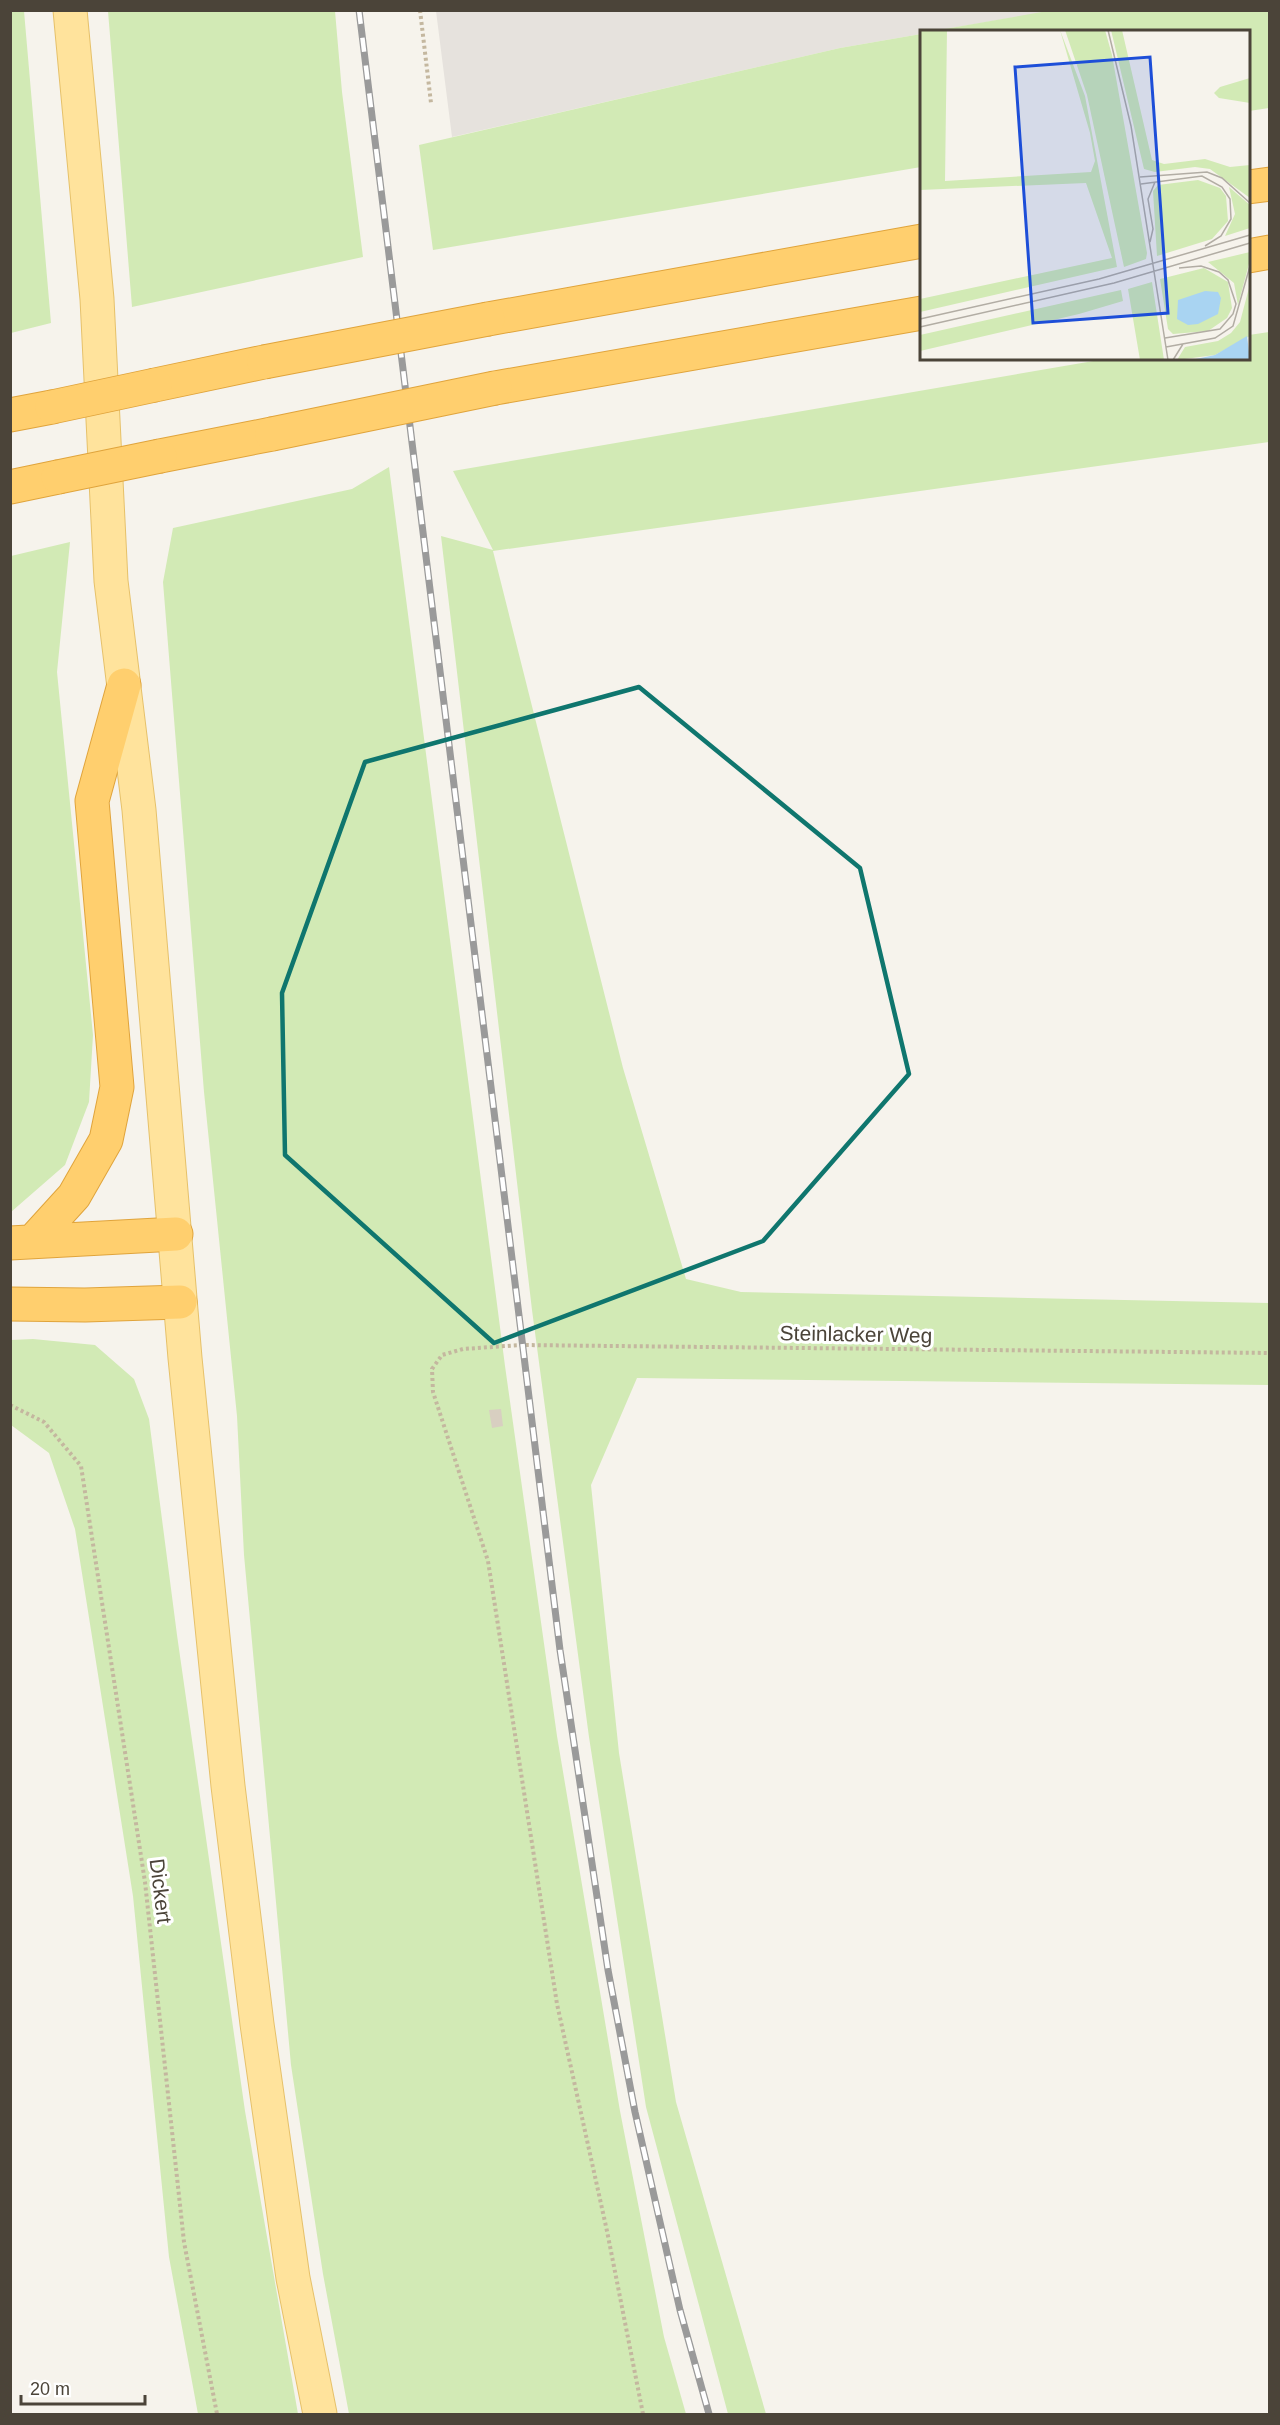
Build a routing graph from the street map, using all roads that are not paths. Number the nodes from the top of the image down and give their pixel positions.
1 (70, 10) edge
2 (1269, 184) edge
3 (1250, 187) edge
4 (920, 241) edge
5 (1269, 252) edge
6 (1250, 256) edge
7 (920, 313) edge
8 (10, 415) edge
9 (10, 487) edge
10 (124, 685) junction
11 (176, 1234) junction
12 (22, 1241) edge
13 (180, 1302) junction
14 (10, 1304) edge
15 (320, 2415) edge

1 - 10 main road
2 - 3 highway
4 - 8 highway, bridge
5 - 6 highway
7 - 9 highway, bridge
10 - 11 main road
10 - 12 highway
11 - 12 highway
11 - 13 main road
13 - 14 highway
13 - 15 main road

